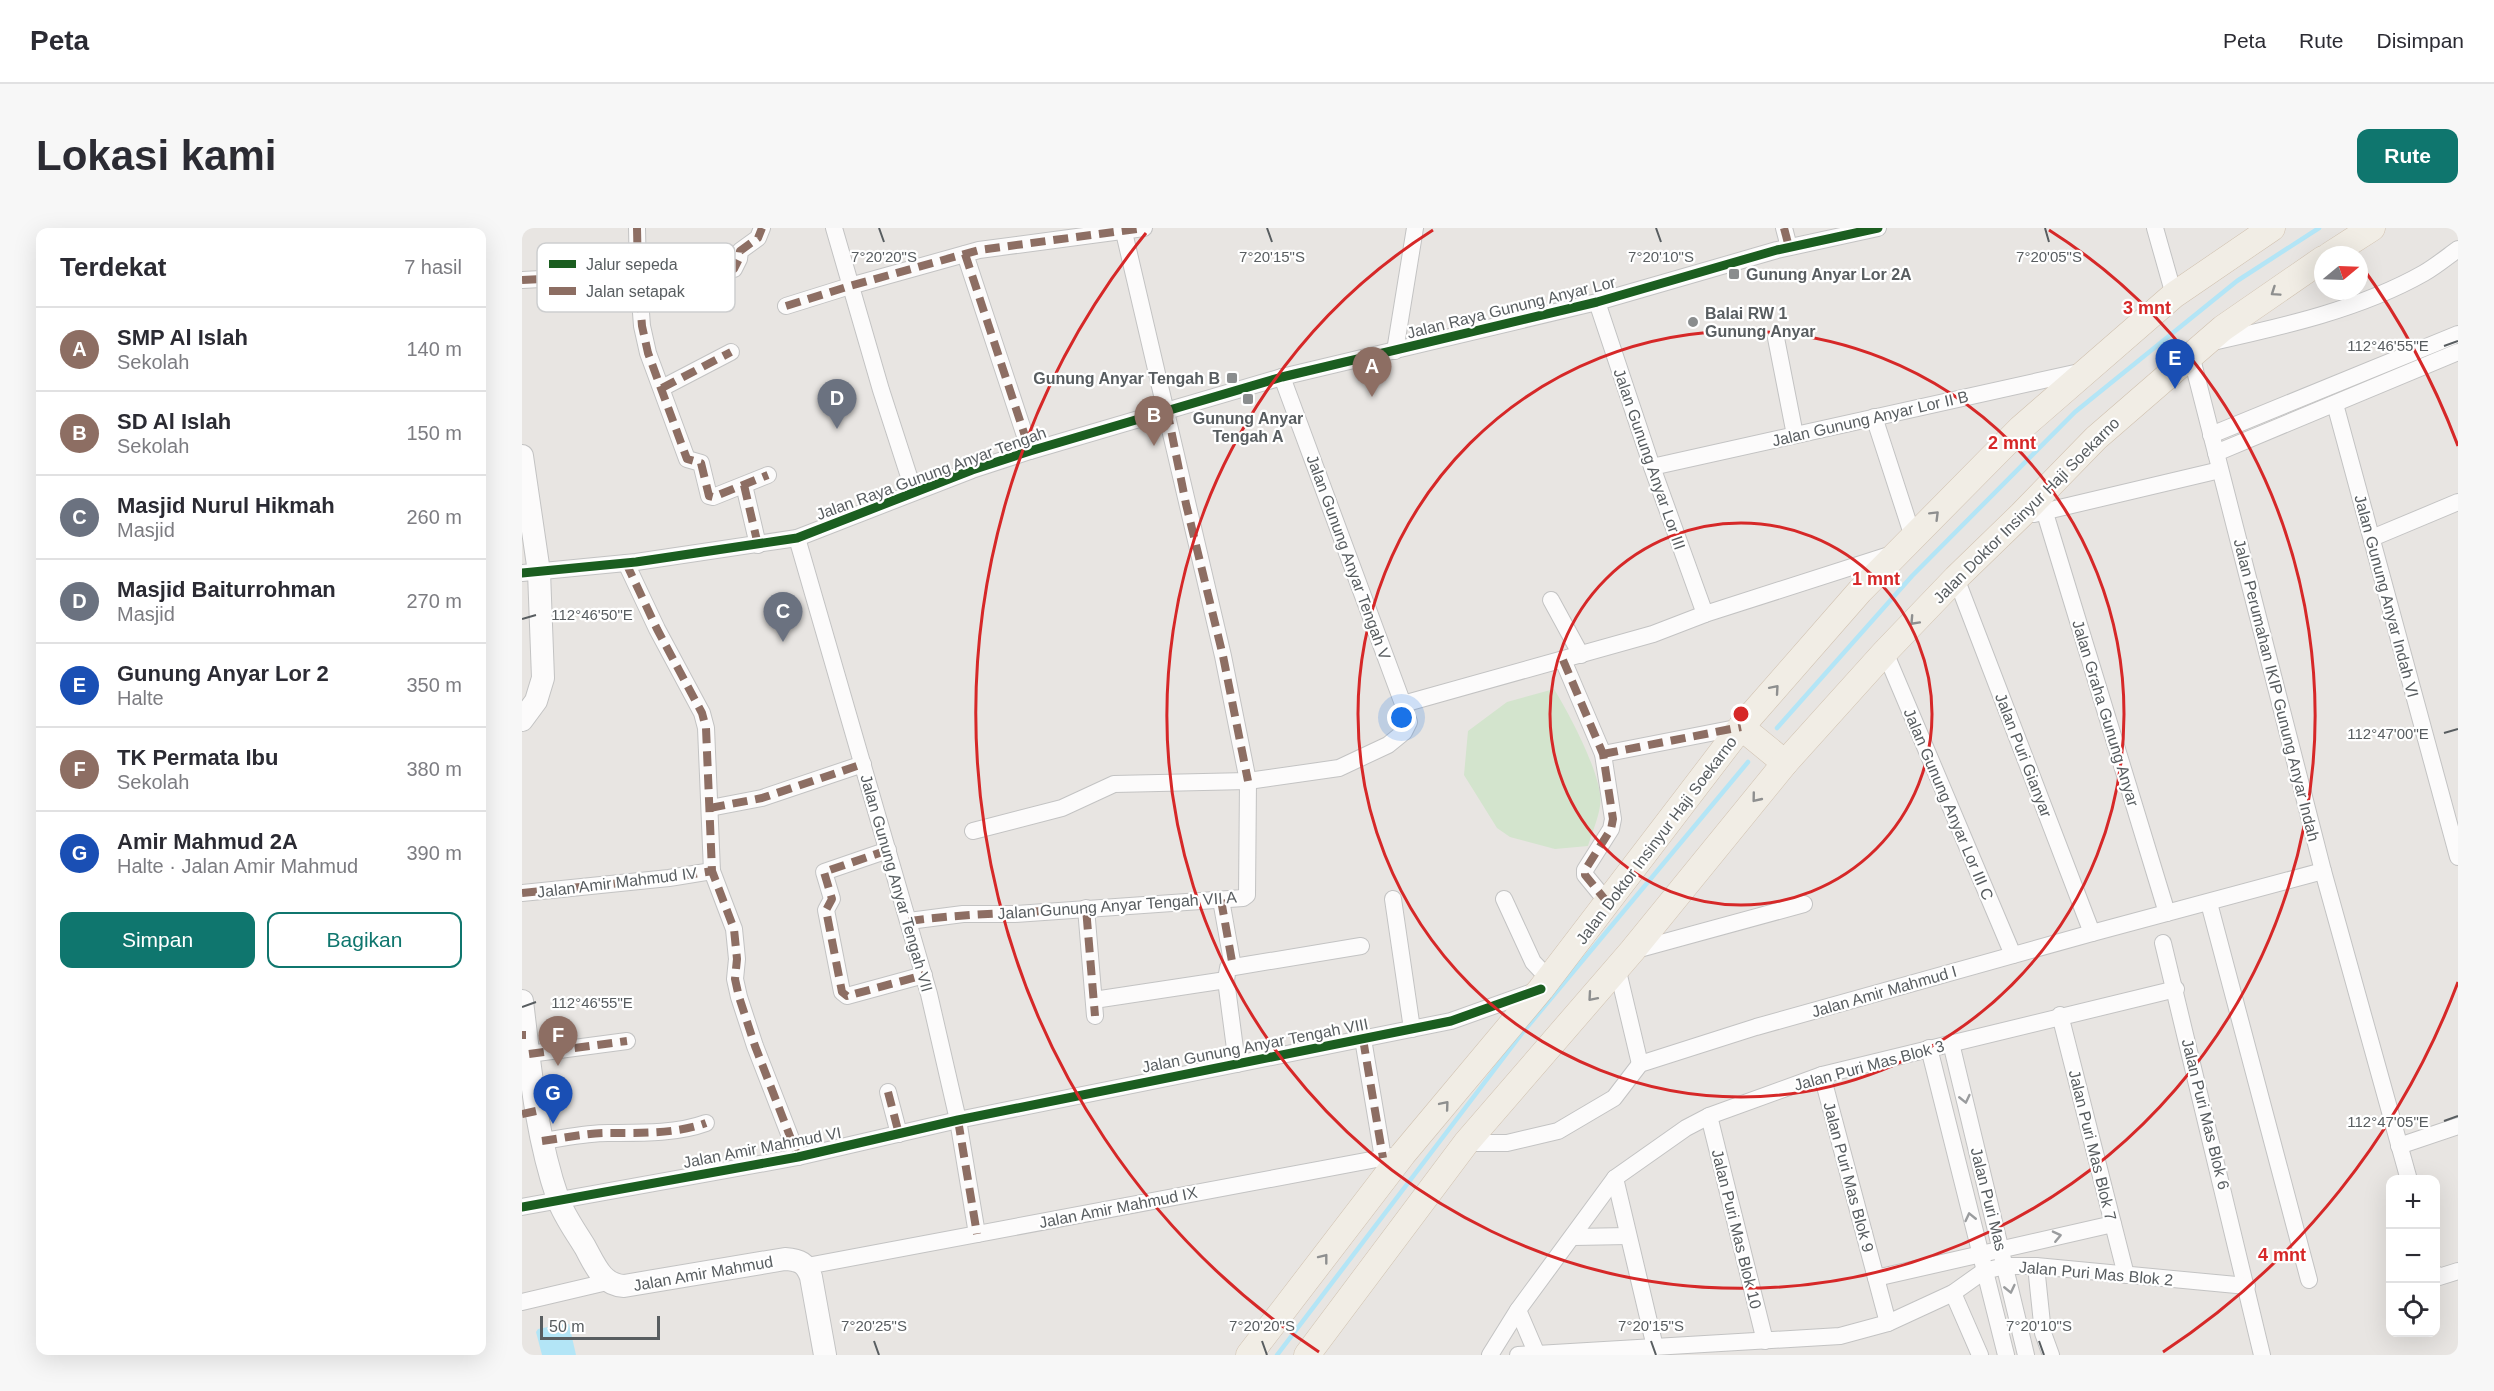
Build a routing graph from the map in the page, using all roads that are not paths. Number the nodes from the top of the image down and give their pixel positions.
1 (637, 228) edge
2 (762, 228) edge
3 (834, 228) edge
4 (1144, 228) edge
5 (1415, 228) edge
6 (1784, 228) edge
7 (1878, 228) edge
8 (2155, 228) edge
9 (2272, 228) edge
10 (1124, 230) edge
11 (2362, 230) edge
12 (637, 243) edge
13 (2342, 246) edge
14 (1789, 247) junction
15 (2458, 249) edge
16 (965, 254) junction
17 (2314, 266) edge
18 (735, 267) edge
19 (537, 279) edge
20 (522, 280) edge
21 (850, 285) junction
22 (2174, 296) junction
23 (1597, 302) junction
24 (786, 306) dead end
25 (641, 312) edge
26 (2458, 334) edge
27 (1776, 338) dead end
28 (2196, 350) junction
29 (1395, 351) junction
30 (732, 352) dead end
31 (2458, 352) edge
32 (2088, 370) junction
33 (1282, 377) junction
34 (662, 388) junction
35 (2335, 404) junction
36 (1167, 410) junction
37 (1874, 417) junction
38 (1795, 435) junction
39 (2211, 435) junction
40 (1030, 451) junction
41 (2216, 453) junction
42 (522, 456) edge
43 (1652, 467) junction
44 (2220, 470) junction
45 (768, 475) dead end
46 (744, 485) junction
47 (914, 492) junction
48 (2458, 502) edge
49 (2033, 514) junction
50 (797, 538) junction
51 (2372, 538) junction
52 (758, 545) junction
53 (1905, 545) junction
54 (630, 562) junction
55 (1850, 567) junction
56 (531, 572) edge
57 (1956, 578) junction
58 (1860, 591) junction
59 (1551, 600) dead end
60 (1705, 614) junction
61 (1886, 652) junction
62 (1581, 655) junction
63 (1563, 660) junction
64 (1403, 704) junction
65 (522, 720) edge
66 (1741, 727) junction
67 (1603, 754) junction
68 (1785, 763) junction
69 (863, 764) junction
70 (1248, 781) junction
71 (710, 808) junction
72 (973, 831) dead end
73 (888, 850) junction
74 (2458, 857) edge
75 (712, 871) junction
76 (2323, 871) junction
77 (522, 893) edge
78 (1392, 899) dead end
79 (1504, 899) dead end
80 (1221, 900) junction
81 (1608, 903) junction
82 (2209, 903) junction
83 (1804, 904) dead end
84 (1086, 908) junction
85 (2168, 913) junction
86 (909, 921) junction
87 (2092, 933) junction
88 (2163, 943) dead end
89 (1361, 946) dead end
90 (2013, 955) junction
91 (1625, 959) junction
92 (1229, 973) junction
93 (924, 975) junction
94 (1545, 984) junction
95 (2176, 989) junction
96 (522, 1001) edge
97 (2060, 1015) junction
98 (1412, 1029) junction
99 (1363, 1039) junction
100 (526, 1041) edge
101 (627, 1041) dead end
102 (1951, 1043) junction
103 (1929, 1048) junction
104 (1238, 1064) junction
105 (1640, 1064) junction
106 (1822, 1075) junction
107 (888, 1092) dead end
108 (529, 1112) edge
109 (1708, 1116) junction
110 (964, 1118) junction
111 (706, 1123) dead end
112 (2458, 1126) edge
113 (899, 1134) junction
114 (542, 1141) junction
115 (1467, 1143) junction
116 (2399, 1146) junction
117 (1393, 1156) junction
118 (798, 1157) junction
119 (2408, 1175) edge
120 (1615, 1178) junction
121 (558, 1201) junction
122 (522, 1208) edge
123 (2113, 1224) junction
124 (977, 1234) junction
125 (1628, 1236) junction
126 (1574, 1237) junction
127 (2001, 1249) junction
128 (1979, 1254) junction
129 (820, 1263) junction
130 (2005, 1266) junction
131 (2037, 1266) junction
132 (1984, 1271) junction
133 (2458, 1271) edge
134 (2126, 1275) junction
135 (2440, 1277) edge
136 (1876, 1278) junction
137 (2309, 1280) dead end
138 (607, 1282) junction
139 (2247, 1286) junction
140 (1953, 1293) junction
141 (522, 1302) edge
142 (1518, 1310) junction
143 (1888, 1323) junction
144 (2019, 1324) junction
145 (1999, 1329) junction
146 (1765, 1341) junction
147 (1655, 1347) junction
148 (1536, 1352) junction
149 (825, 1355) edge
150 (1249, 1355) edge
151 (1307, 1355) edge
152 (1490, 1355) edge
153 (1518, 1355) edge
154 (1980, 1355) edge
155 (2006, 1355) edge
156 (2026, 1355) edge
157 (2051, 1355) edge
158 (2262, 1355) edge

1 - 12 street
2 - 18 street
3 - 21 street
4 - 10 street
5 - 29 street
6 - 14 street
7 - 14 street, Jalan Raya Gunung Anyar Lor
8 - 22 street
9 - 22 main road, Jalan Doktor Insinyur Haji Soekarno
10 - 16 street
10 - 36 street
11 - 13 main road
14 - 23 street, Jalan Raya Gunung Anyar Lor
15 - 28 street
16 - 21 street
16 - 40 street
17 -> 28 main road, Jalan Doktor Insinyur Haji Soekarno
19 - 20 street
21 - 24 street
21 - 47 street
22 - 32 main road, Jalan Doktor Insinyur Haji Soekarno
23 - 29 street, Jalan Raya Gunung Anyar Lor
23 - 43 street, Jalan Gunung Anyar Lor III
25 - 34 street
26 - 39 street
27 - 38 street
28 - 39 street, Jalan Perumahan IKIP Gunung Anyar Indah
28 - 49 main road, Jalan Doktor Insinyur Haji Soekarno
29 - 33 street, Jalan Raya Gunung Anyar Tengah
30 - 34 street
31 - 35 street
32 - 37 street, Jalan Gunung Anyar Lor II B
53 -> 32 main road, Jalan Doktor Insinyur Haji Soekarno
33 - 36 street, Jalan Raya Gunung Anyar Tengah
33 - 64 street, Jalan Gunung Anyar Tengah V
34 - 46 street
35 - 41 street
35 - 51 street, Jalan Gunung Anyar Indah VI
36 - 40 street, Jalan Raya Gunung Anyar Tengah
36 - 70 street
37 - 38 street, Jalan Gunung Anyar Lor II B
37 - 53 street
38 - 43 street, Jalan Gunung Anyar Lor II B
39 - 41 street, Jalan Perumahan IKIP Gunung Anyar Indah
40 - 47 street, Jalan Raya Gunung Anyar Tengah
41 - 44 street, Jalan Perumahan IKIP Gunung Anyar Indah
42 - 56 street
43 - 60 street, Jalan Gunung Anyar Lor III
44 - 49 street
44 - 76 street, Jalan Perumahan IKIP Gunung Anyar Indah
45 - 46 street
46 - 52 street
47 - 50 street, Jalan Raya Gunung Anyar Tengah
48 - 51 street
49 - 57 main road, Jalan Doktor Insinyur Haji Soekarno
49 - 85 street, Jalan Graha Gunung Anyar
50 - 52 street, Jalan Raya Gunung Anyar Tengah
50 - 69 street, Jalan Gunung Anyar Tengah VII
51 - 74 street, Jalan Gunung Anyar Indah VI
52 - 54 street, Jalan Raya Gunung Anyar Tengah
53 - 55 street
53 - 58 main road, Jalan Doktor Insinyur Haji Soekarno
54 - 56 street, Jalan Raya Gunung Anyar Tengah
54 - 71 street
55 - 58 street
55 - 60 street
56 - 65 street
57 -> 61 main road, Jalan Doktor Insinyur Haji Soekarno
57 - 87 street, Jalan Puri Gianyar
66 -> 58 main road, Jalan Doktor Insinyur Haji Soekarno
59 - 62 street
60 - 62 street
61 - 68 main road, Jalan Doktor Insinyur Haji Soekarno
61 - 90 street, Jalan Gunung Anyar Lor III C
62 - 63 street
63 - 64 street
63 - 67 street
64 - 70 street
66 - 67 street
66 - 68 main road
66 - 81 main road, Jalan Doktor Insinyur Haji Soekarno
67 - 81 street
68 -> 91 main road, Jalan Doktor Insinyur Haji Soekarno
69 - 71 street
69 - 73 street, Jalan Gunung Anyar Tengah VII
70 - 72 street
70 - 80 street, Jalan Gunung Anyar Tengah VII A
71 - 75 street
73 - 86 street, Jalan Gunung Anyar Tengah VII
73 - 93 street
75 - 77 street, Jalan Amir Mahmud IV
75 - 118 street
76 - 82 street, Jalan Amir Mahmud I
76 - 116 street, Jalan Perumahan IKIP Gunung Anyar Indah
78 - 98 street
79 - 94 street
80 - 84 street, Jalan Gunung Anyar Tengah VII A
80 - 92 street
81 - 94 main road, Jalan Doktor Insinyur Haji Soekarno
82 - 85 street, Jalan Amir Mahmud I
82 - 137 street
83 - 91 street
84 - 86 street, Jalan Gunung Anyar Tengah VII A
84 - 92 street
85 - 87 street, Jalan Amir Mahmud I
86 - 93 street, Jalan Gunung Anyar Tengah VII
87 - 90 street, Jalan Amir Mahmud I
88 - 95 street, Jalan Puri Mas Blok 6
89 - 92 street
90 - 105 street, Jalan Amir Mahmud I
91 - 105 street
91 -> 115 main road, Jalan Doktor Insinyur Haji Soekarno
92 - 104 street
93 - 110 street, Jalan Gunung Anyar Tengah VII
94 - 98 street, Jalan Gunung Anyar Tengah VIII
117 -> 94 main road, Jalan Doktor Insinyur Haji Soekarno
95 - 97 street, Jalan Puri Mas Blok 3
95 - 139 street, Jalan Puri Mas Blok 6
96 - 100 street
97 - 102 street, Jalan Puri Mas Blok 3
97 - 123 street, Jalan Puri Mas Blok 7
98 - 99 street, Jalan Gunung Anyar Tengah VIII
99 - 104 street, Jalan Gunung Anyar Tengah VIII
99 - 117 street
100 - 101 street
100 - 108 street
102 - 103 street, Jalan Puri Mas Blok 3
102 -> 127 street, Jalan Puri Mas
103 - 106 street, Jalan Puri Mas Blok 3
128 -> 103 street, Jalan Puri Mas
104 - 110 street, Jalan Gunung Anyar Tengah VIII
105 - 115 street
106 - 109 street, Jalan Puri Mas Blok 3
106 - 136 street, Jalan Puri Mas Blok 9
107 - 113 street
108 - 114 street
109 - 120 street, Jalan Puri Mas Blok 3
109 - 146 street, Jalan Puri Mas Blok 10
110 - 113 street, Jalan Amir Mahmud VI
110 - 124 street, Jalan Gunung Anyar Tengah VII
111 - 114 street
112 - 116 street
113 - 118 street, Jalan Amir Mahmud VI
114 - 121 street
115 - 151 main road, Jalan Doktor Insinyur Haji Soekarno
116 - 119 street, Jalan Perumahan IKIP Gunung Anyar Indah
117 - 124 street, Jalan Amir Mahmud IX
150 -> 117 main road, Jalan Doktor Insinyur Haji Soekarno
118 - 121 street, Jalan Amir Mahmud VI
120 - 125 street
120 - 126 street, Jalan Puri Mas Blok 3
121 - 122 street, Jalan Amir Mahmud VI
121 - 138 street
127 -> 123 street
123 - 134 street, Jalan Puri Mas Blok 7
124 - 129 street, Jalan Amir Mahmud IX
125 - 126 street
125 - 147 street
126 - 142 street, Jalan Puri Mas Blok 3
127 - 128 street
127 - 130 street, Jalan Puri Mas
128 - 132 street, Jalan Puri Mas
128 - 136 street
129 - 138 street, Jalan Amir Mahmud
129 - 149 street
130 - 131 street, Jalan Puri Mas Blok 2
130 - 132 street, Jalan Puri Mas Blok 2
130 -> 144 street, Jalan Puri Mas
131 - 134 street, Jalan Puri Mas Blok 2
131 - 157 street
132 - 140 street, Jalan Puri Mas Blok 2
132 - 145 street, Jalan Puri Mas
133 - 135 street
134 - 139 street, Jalan Puri Mas Blok 2
136 - 143 street, Jalan Puri Mas Blok 9
138 - 141 street
139 - 158 street, Jalan Puri Mas Blok 6
140 - 143 street, Jalan Puri Mas Blok 2
140 - 154 street
142 - 148 street
142 - 152 street, Jalan Puri Mas Blok 3
143 - 146 street, Jalan Puri Mas Blok 2
144 - 145 street
144 - 156 street, Jalan Puri Mas
145 - 155 street, Jalan Puri Mas
146 - 147 street, Jalan Puri Mas Blok 2
147 - 148 street, Jalan Puri Mas Blok 2
148 - 153 street, Jalan Puri Mas Blok 2

